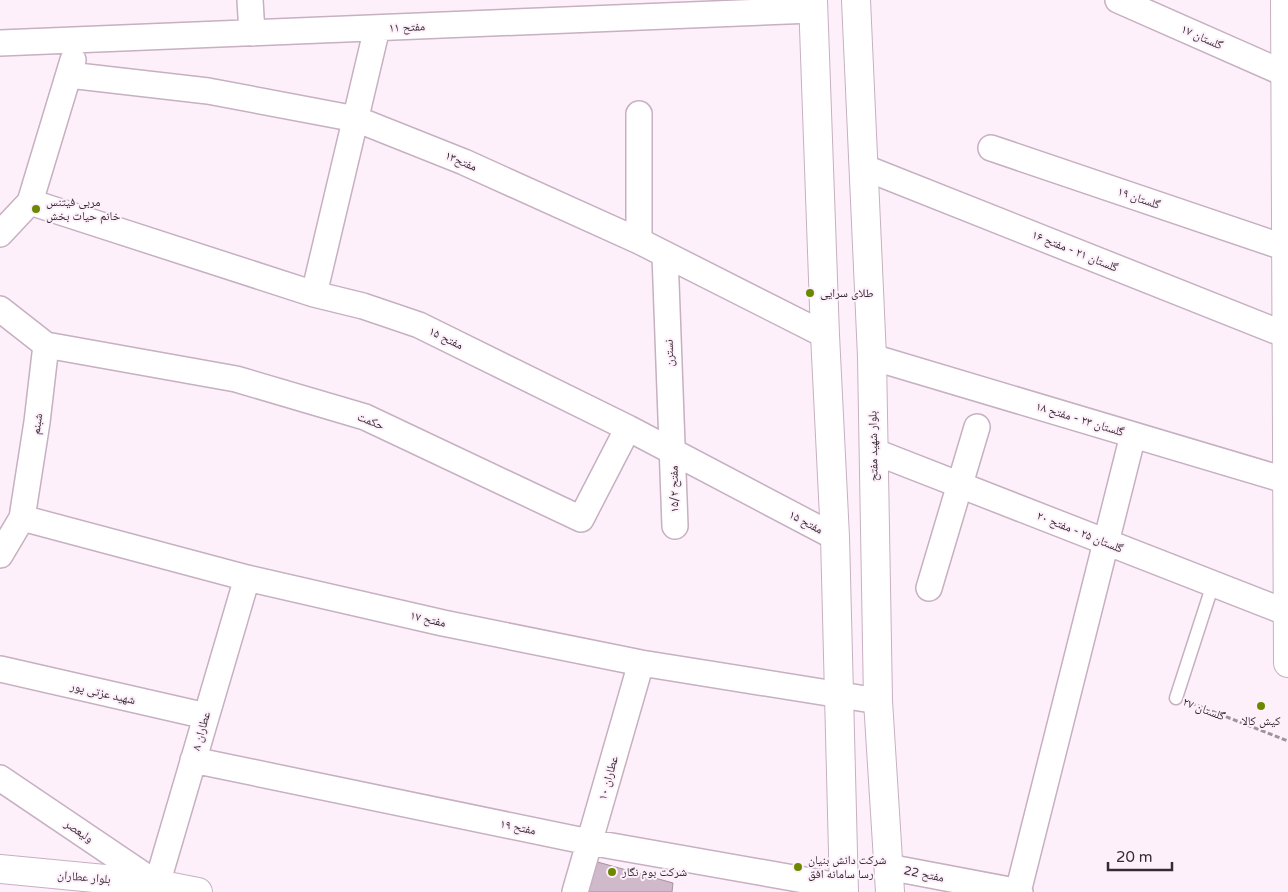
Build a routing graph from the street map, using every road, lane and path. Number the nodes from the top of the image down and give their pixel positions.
1 (250, 0) edge
2 (856, 0) edge
3 (1118, 0) edge
4 (1285, 0) edge
5 (813, 5) edge
6 (377, 28) junction
7 (252, 33) junction
8 (78, 40) junction
9 (0, 43) edge
10 (69, 75) junction
11 (1286, 75) edge
12 (639, 114) dead end
13 (356, 119) junction
14 (991, 148) dead end
15 (863, 167) junction
16 (30, 202) junction
17 (0, 234) edge
18 (639, 241) junction
19 (1286, 248) junction
20 (665, 254) junction
21 (314, 294) junction
22 (1287, 305) edge
23 (0, 308) edge
24 (825, 335) junction
25 (1286, 335) junction
26 (46, 345) junction
27 (872, 357) junction
28 (977, 427) dead end
29 (628, 428) junction
30 (1133, 435) junction
31 (873, 451) junction
32 (673, 452) junction
33 (1287, 481) edge
34 (960, 484) junction
35 (22, 518) junction
36 (675, 526) dead end
37 (835, 537) junction
38 (1106, 542) junction
39 (0, 555) edge
40 (247, 578) junction
41 (1212, 584) junction
42 (929, 588) dead end
43 (1288, 613) edge
44 (641, 663) junction
45 (1288, 663) edge
46 (0, 669) edge
47 (840, 695) junction
48 (1176, 698) joint
49 (878, 701) junction
50 (206, 716) junction
51 (1288, 741) edge
52 (193, 760) junction
53 (0, 778) edge
54 (589, 842) junction
55 (0, 869) edge
56 (889, 880) edge
57 (157, 884) junction
58 (844, 890) edge
59 (198, 892) edge
60 (574, 892) edge
61 (1019, 892) edge

1 - 7 street
2 - 15 main road, بلوار شهید مفتح
3 - 11 street, گلستان ۱۷
4 - 11 main road
5 - 6 street, مفتح ۱۱
5 - 24 main road
6 - 7 street, مفتح ۱۱
6 - 13 street
7 - 8 street, مفتح ۱۱
8 - 9 street, مفتح ۱۱
8 - 10 street
10 - 13 street, مفتح۱۳
10 - 16 street
11 - 19 main road
12 - 18 street
13 - 18 street, مفتح۱۳
13 - 21 street
14 - 19 street, گلستان ۱۹
15 - 25 street, گلستان ۲۱ - مفتح ۱۶
15 - 27 main road, بلوار شهید مفتح
16 - 17 street
16 - 21 street, مفتح ۱۵
18 - 20 street, مفتح۱۳
19 - 22 main road
20 - 24 street, مفتح۱۳
20 - 32 street, نسترن
21 - 29 street, مفتح ۱۵
22 - 25 main road
23 - 26 street
24 - 37 main road
25 - 33 main road
26 - 29 street, حکمت
26 - 35 street, شبنم
27 - 30 street, گلستان ۲۳ - مفتح ۱۸
27 - 31 main road, بلوار شهید مفتح
28 - 34 street
29 - 32 street, مفتح ۱۵
30 - 33 street, گلستان ۲۳ - مفتح ۱۸
30 - 38 street
31 - 34 street, گلستان ۲۵ - مفتح ۲۰
31 - 49 main road, بلوار شهید مفتح
32 - 36 street, مفتح ۱۵/۲
32 - 37 street, مفتح ۱۵
33 - 43 main road
34 - 38 street, گلستان ۲۵ - مفتح ۲۰
34 - 42 street
35 - 39 street, شبنم
35 - 40 street, مفتح ۱۷
37 - 47 main road
38 - 41 street, گلستان ۲۵ - مفتح ۲۰
38 - 61 street
40 - 44 street, مفتح ۱۷
40 - 50 street, عطاران ۸
41 - 43 street, گلستان ۲۵ - مفتح ۲۰
41 - 48 lane, گلستان ۲۷
43 - 45 main road
44 - 47 street, مفتح ۱۷
44 - 54 street, عطاران ۱۰
46 - 50 street, شهید عزتی پور
47 - 49 street, مفتح ۱۷
47 - 58 main road
48 - 51 path, گلستان ۲۷
49 - 56 main road, بلوار شهید مفتح
50 - 52 street, عطاران ۸
52 - 54 street, مفتح ۱۹
52 - 57 street, عطاران ۸
53 - 57 street, ولیعصر
54 - 58 street, مفتح ۱۹
54 - 60 street, عطاران ۱۰
55 - 57 main road, بلوار عطاران
56 - 61 street, مفتح 22
57 - 59 main road, بلوار عطاران

